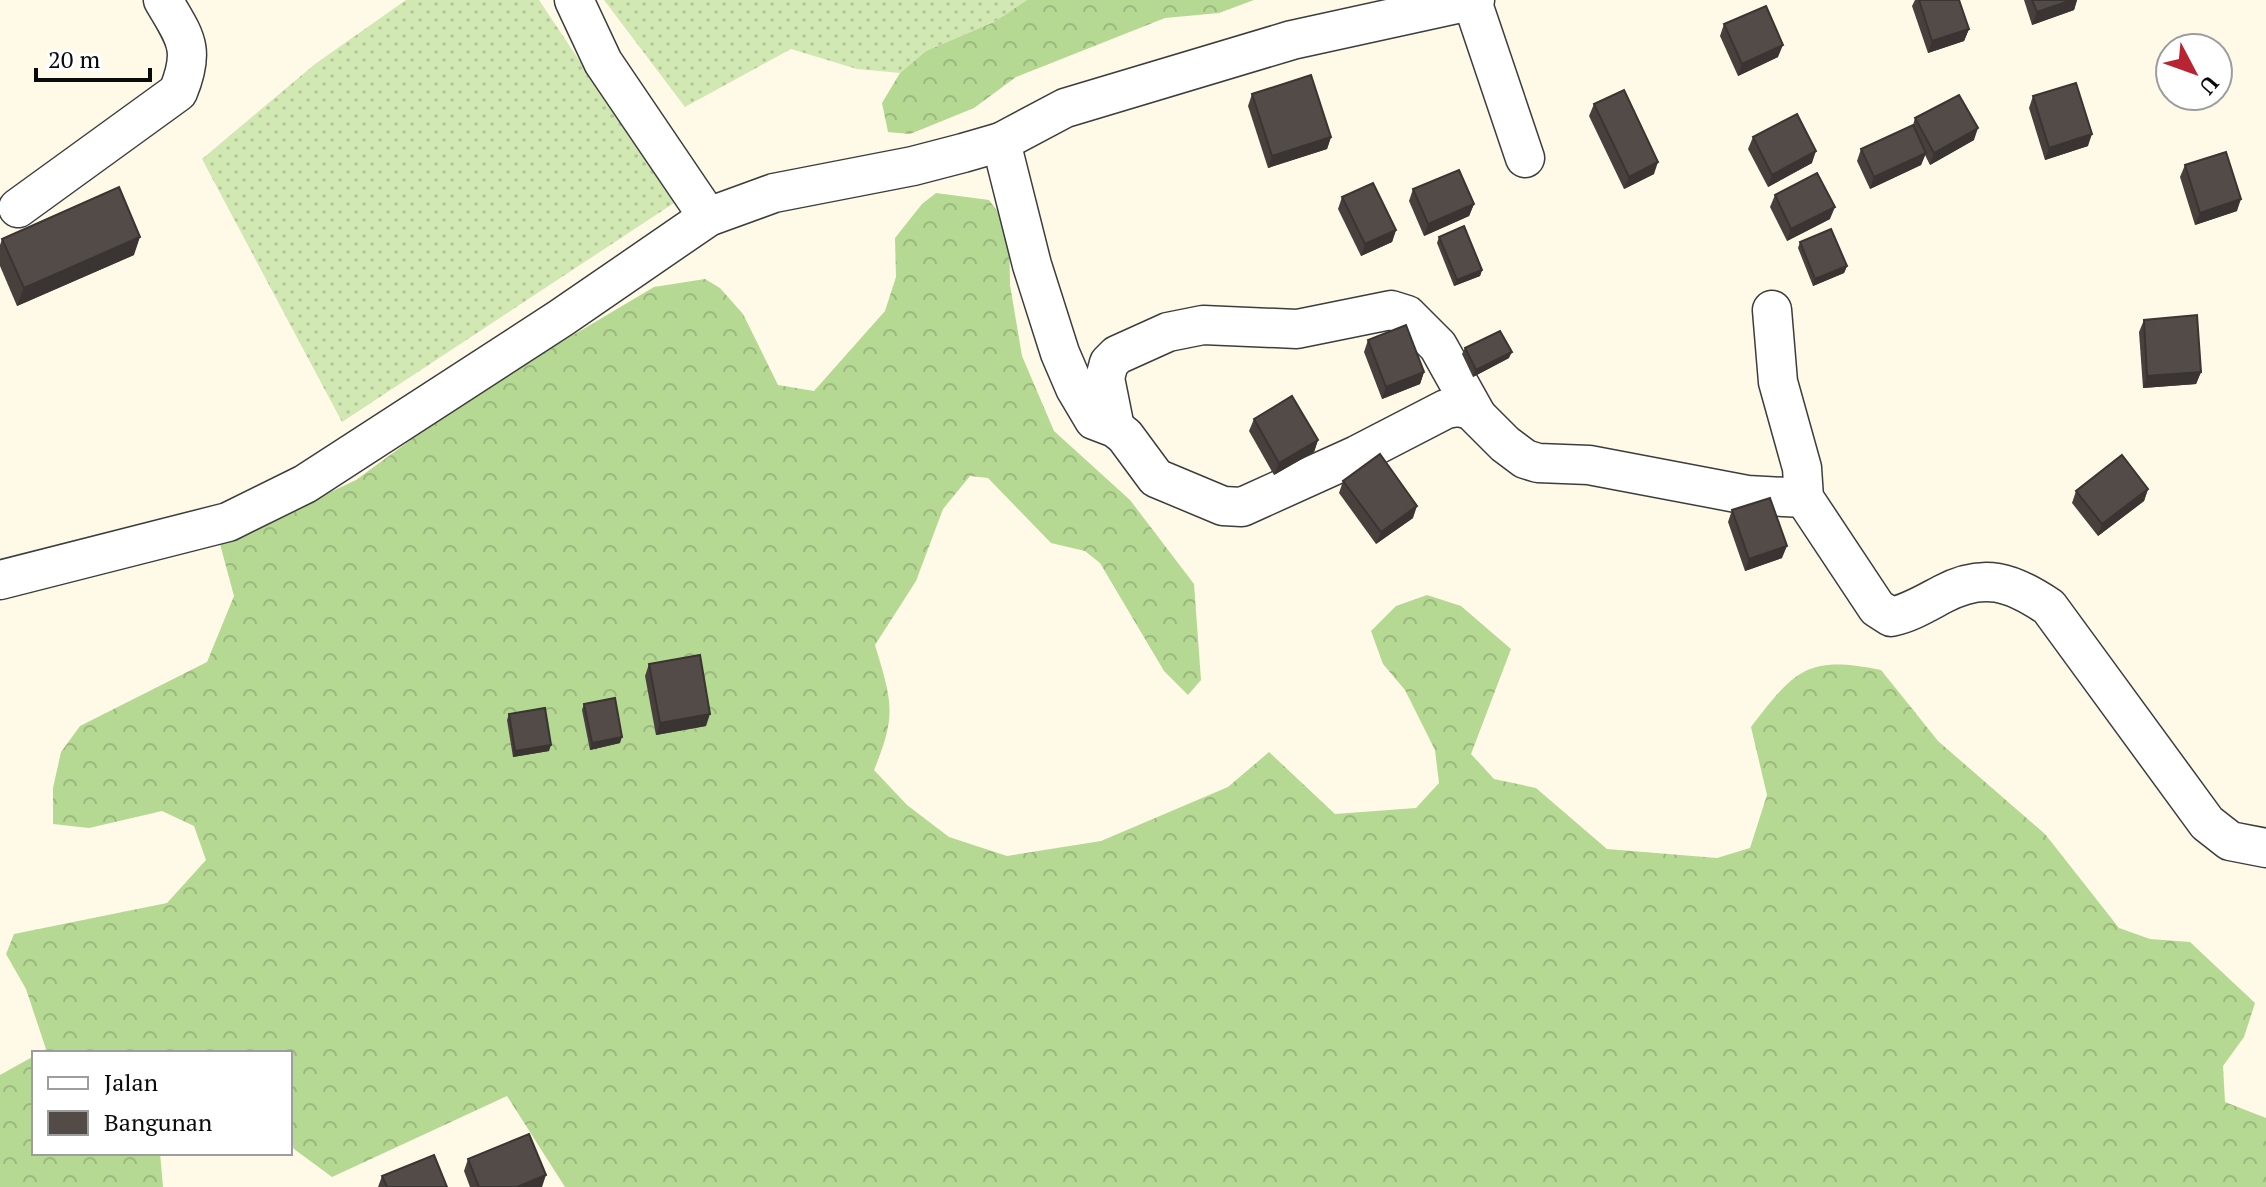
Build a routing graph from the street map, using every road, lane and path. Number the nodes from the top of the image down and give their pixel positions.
1 (163, 0) edge
2 (574, 0) edge
3 (1473, 0) edge
4 (1001, 142) junction
5 (1525, 158) dead end
6 (18, 208) dead end
7 (708, 217) junction
8 (1772, 310) dead end
9 (1476, 414) junction
10 (1115, 428) junction
11 (1804, 498) junction
12 (0, 580) edge
13 (2266, 848) edge

1 - 6 street
2 - 7 street
3 - 4 street
3 - 5 street
4 - 7 street
4 - 10 street
7 - 12 street
8 - 11 street
9 - 10 street
9 - 10 street
9 - 11 street
11 - 13 street

